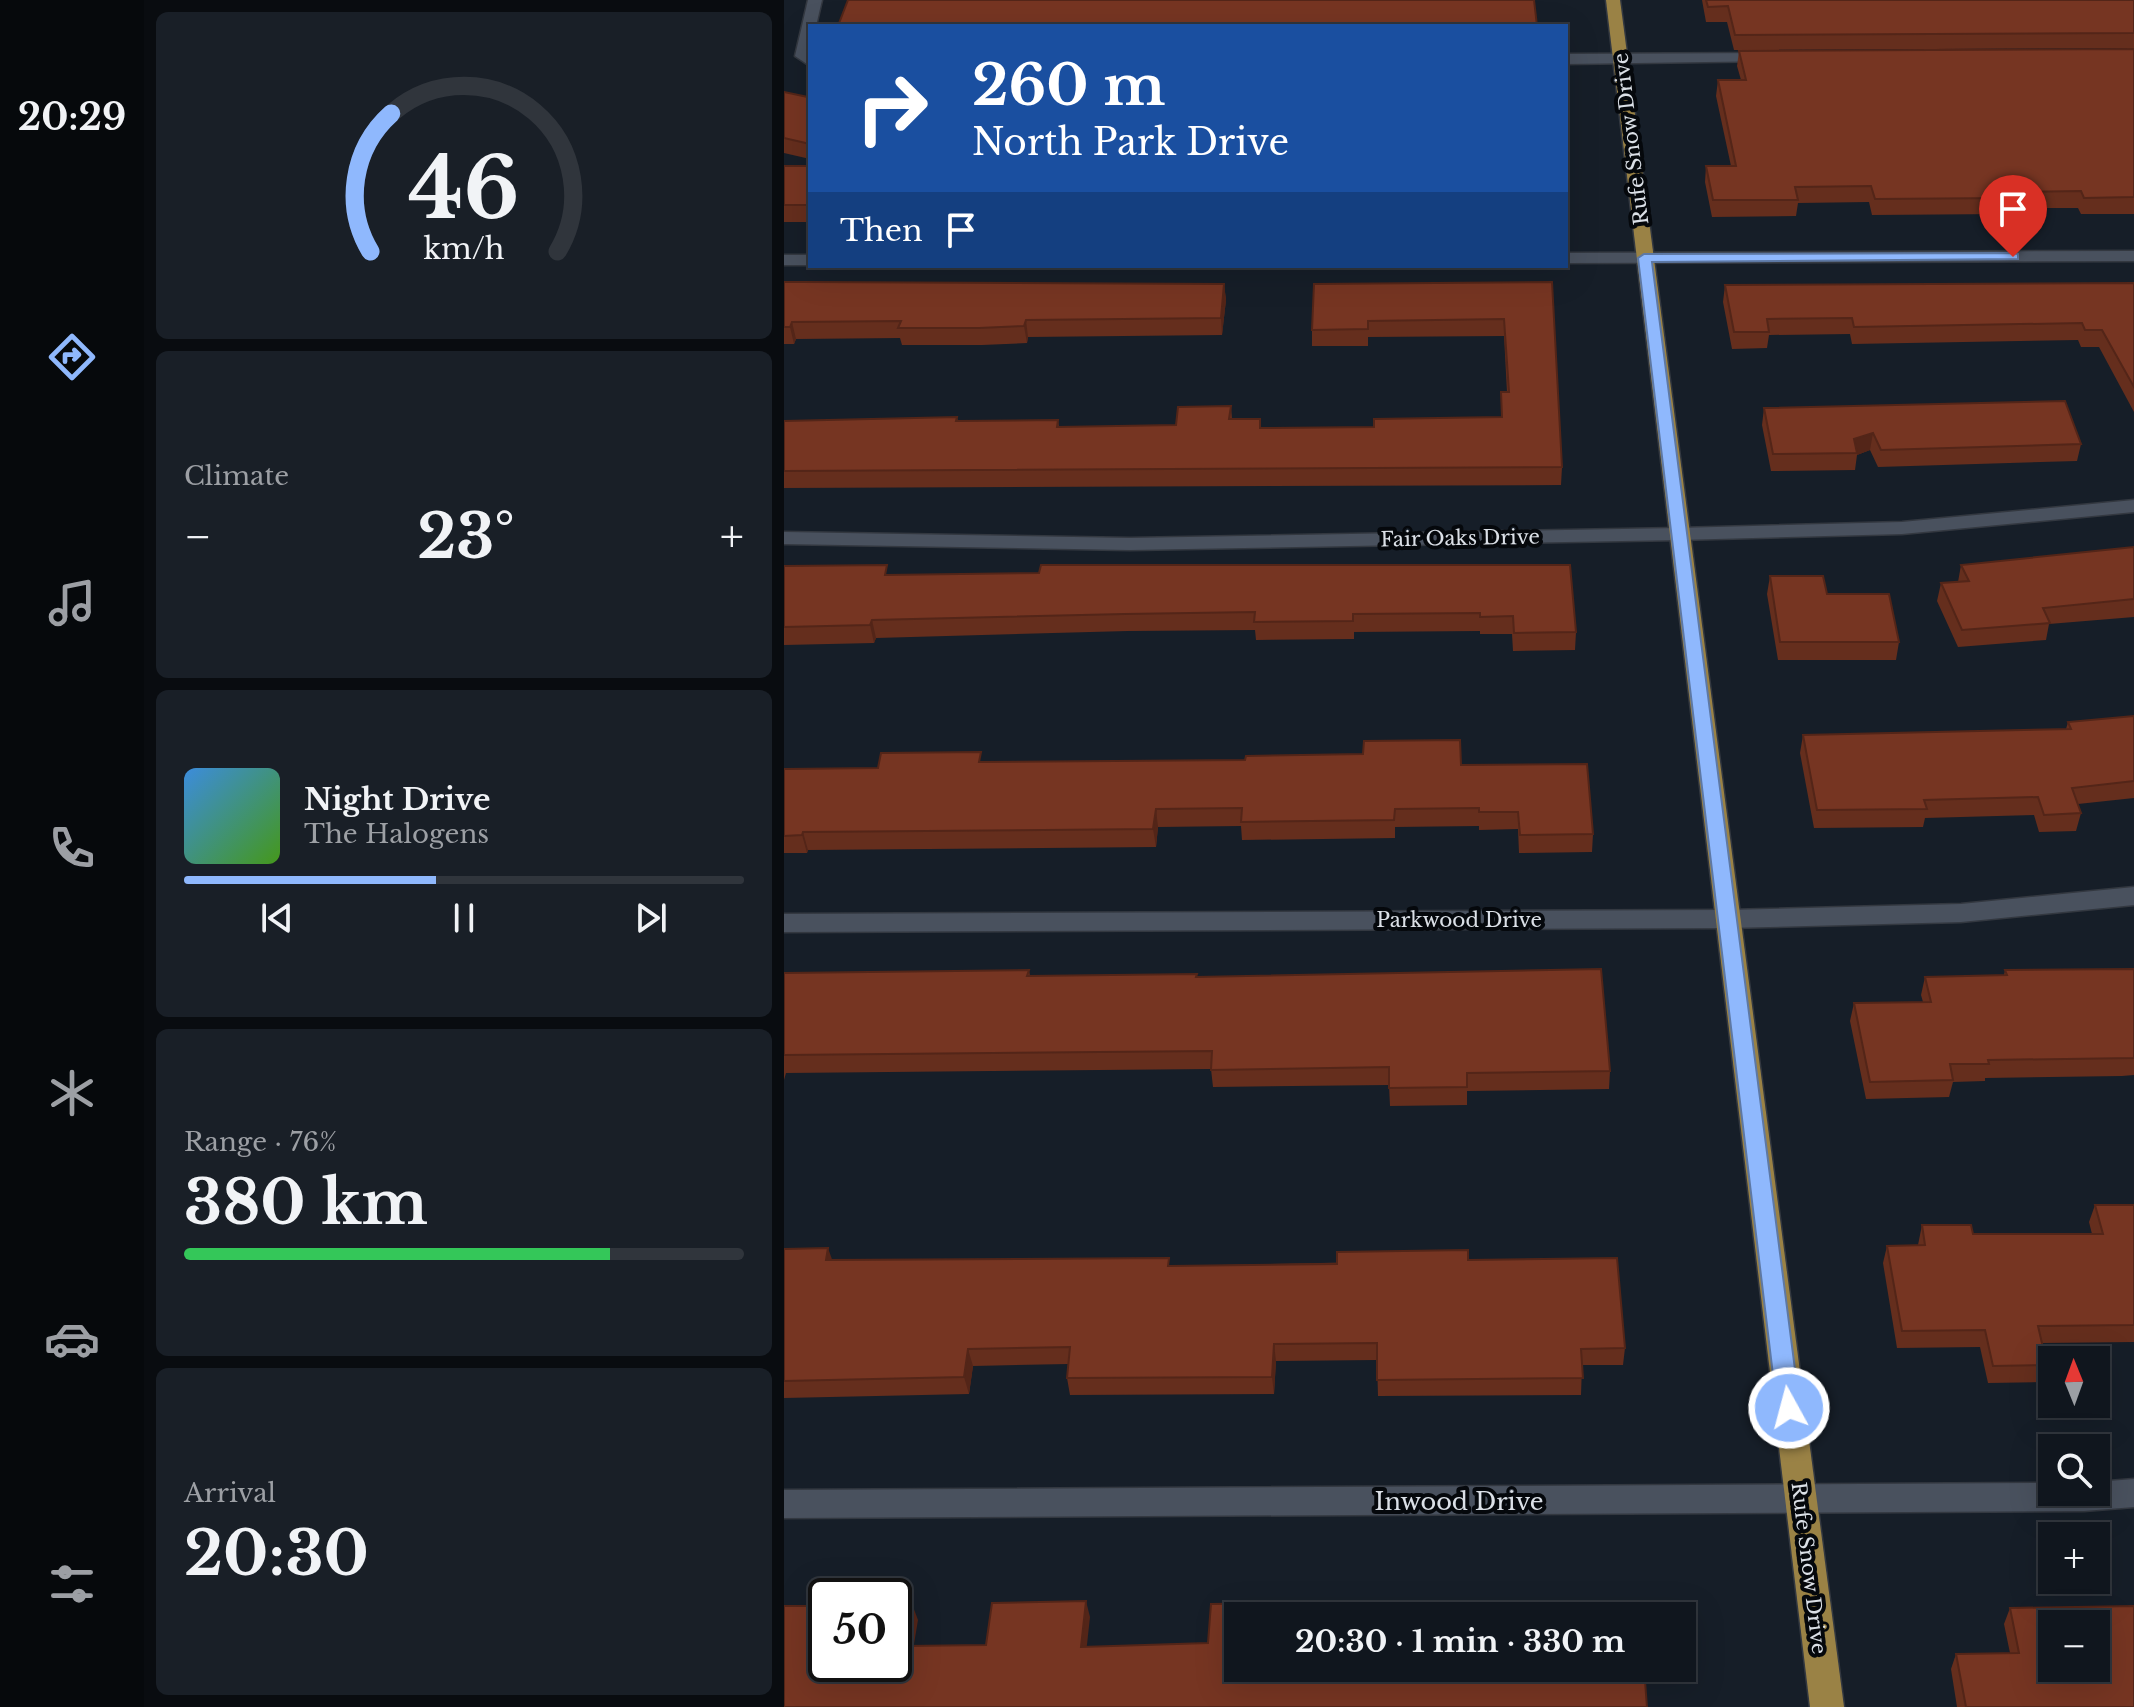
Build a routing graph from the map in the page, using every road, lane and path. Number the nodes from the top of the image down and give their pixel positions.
1 (815, 0) edge
2 (1613, 0) edge
3 (809, 24) edge
4 (808, 26) edge
5 (1783, 58) edge
6 (1568, 59) edge
7 (1621, 59) junction
8 (808, 60) edge
9 (2134, 256) edge
10 (1568, 258) edge
11 (1644, 258) junction
12 (784, 260) edge
13 (808, 260) edge
14 (2134, 506) edge
15 (1679, 534) junction
16 (784, 538) edge
17 (2134, 896) edge
18 (1727, 919) junction
19 (784, 923) edge
20 (2134, 1493) edge
21 (1800, 1500) junction
22 (784, 1504) edge
23 (1827, 1707) edge

1 - 3 street
2 - 7 main road, Rufe Snow Drive
4 - 8 street
5 - 7 street
6 - 7 street
7 - 11 main road, Rufe Snow Drive
9 - 11 street
10 - 11 street
11 - 15 main road, Rufe Snow Drive
12 - 13 street
14 - 15 street, Fair Oaks Drive
15 - 16 street, Fair Oaks Drive
15 - 18 main road, Rufe Snow Drive
17 - 18 street, Parkwood Drive
18 - 19 street, Parkwood Drive
18 - 21 main road, Rufe Snow Drive
20 - 21 street, Inwood Drive
21 - 22 street, Inwood Drive
21 - 23 main road, Rufe Snow Drive

